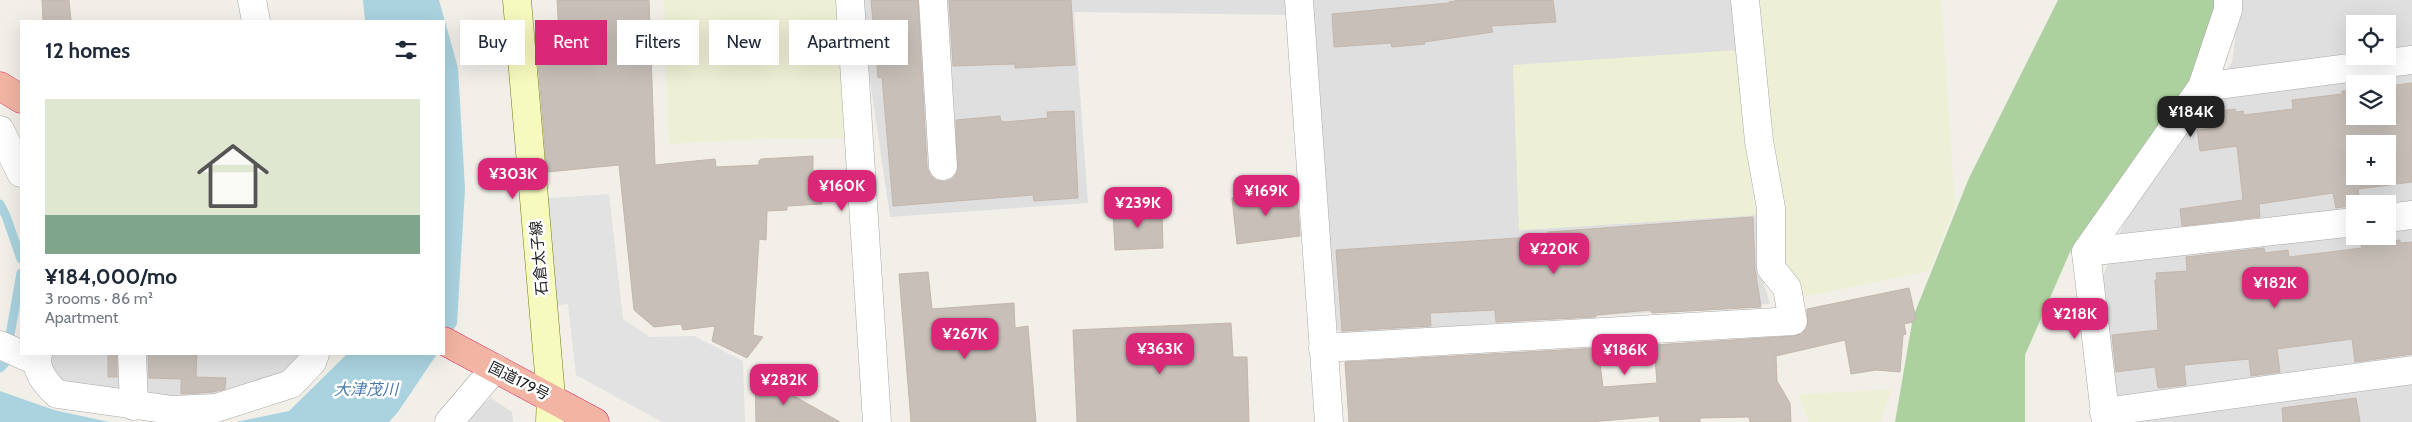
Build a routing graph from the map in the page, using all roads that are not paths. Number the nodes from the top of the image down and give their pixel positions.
1 (252, 0) edge
2 (517, 0) edge
3 (850, 0) edge
4 (933, 0) edge
5 (1299, 0) edge
6 (1745, 0) edge
7 (2228, 0) edge
8 (256, 20) edge
9 (2412, 60) edge
10 (0, 86) edge
11 (2202, 87) junction
12 (20, 97) edge
13 (0, 130) edge
14 (943, 166) dead end
15 (20, 171) edge
16 (2412, 215) edge
17 (2396, 217) edge
18 (2346, 223) edge
19 (2086, 252) junction
20 (445, 342) edge
21 (0, 344) edge
22 (1323, 348) junction
23 (20, 352) edge
24 (132, 355) edge
25 (315, 355) edge
26 (37, 358) edge
27 (486, 364) junction
28 (2412, 370) edge
29 (134, 406) junction
30 (551, 410) edge
31 (2105, 417) edge
32 (449, 422) edge
33 (594, 422) edge
34 (877, 422) edge
35 (1329, 422) edge

1 - 8 street
2 - 30 main road, 石倉太子線
3 - 34 street
4 - 14 street
5 - 22 street
6 - 22 street
7 - 11 street
9 - 11 street
10 - 12 highway
11 - 19 street
13 - 15 street
16 - 17 street
18 - 19 street
19 - 31 street
20 - 27 highway, 国道179号
21 - 23 street
22 - 35 street
24 - 29 street
25 - 29 street
26 - 29 street
27 - 30 highway, 国道179号
27 - 32 street
28 - 31 street
30 - 33 highway, 国道179号

